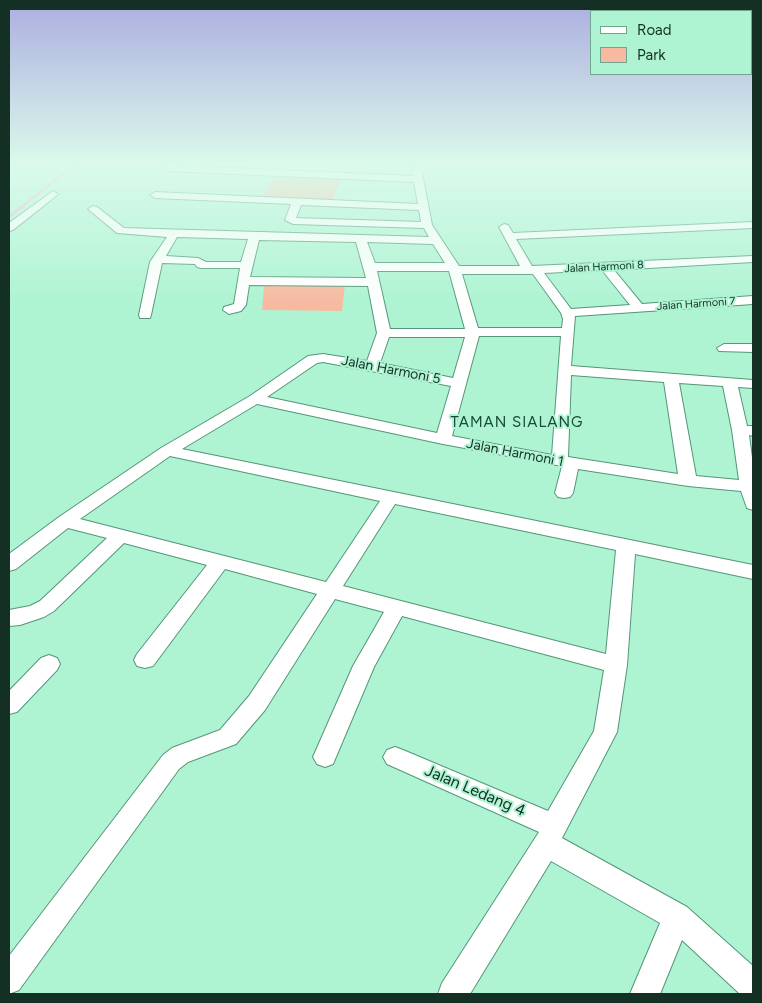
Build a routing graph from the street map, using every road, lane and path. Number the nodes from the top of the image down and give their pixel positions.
1 (33, 210) edge
2 (94, 210) edge
3 (294, 210) edge
4 (424, 210) edge
5 (738, 213) dead end
6 (427, 225) junction
7 (753, 225) edge
8 (9, 228) edge
9 (174, 234) junction
10 (254, 237) junction
11 (360, 239) junction
12 (439, 241) junction
13 (402, 254) junction
14 (157, 259) junction
15 (753, 259) edge
16 (246, 265) junction
17 (370, 266) junction
18 (606, 267) junction
19 (454, 269) junction
20 (532, 270) junction
21 (243, 281) junction
22 (374, 282) junction
23 (753, 300) edge
24 (639, 308) junction
25 (229, 310) dead end
26 (567, 312) junction
27 (145, 315) dead end
28 (568, 332) junction
29 (384, 333) junction
30 (473, 333) junction
31 (724, 348) dead end
32 (753, 348) edge
33 (372, 366) junction
34 (564, 370) junction
35 (671, 379) junction
36 (459, 383) junction
37 (730, 383) junction
38 (753, 384) edge
39 (255, 399) junction
40 (747, 430) edge
41 (443, 439) junction
42 (167, 451) junction
43 (566, 462) junction
44 (688, 481) junction
45 (751, 487) edge
46 (564, 494) dead end
47 (391, 497) junction
48 (753, 504) edge
49 (65, 521) junction
50 (120, 536) junction
51 (626, 546) junction
52 (220, 562) junction
53 (9, 564) edge
54 (753, 572) edge
55 (329, 590) junction
56 (396, 608) junction
57 (9, 618) edge
58 (145, 660) dead end
59 (49, 664) dead end
60 (616, 665) junction
61 (9, 705) edge
62 (325, 757) dead end
63 (395, 757) dead end
64 (551, 835) junction
65 (677, 917) junction
66 (9, 980) edge
67 (753, 986) edge
68 (453, 994) edge
69 (645, 994) edge

1 - 8 street
2 - 9 street
3 - 6 street
4 - 6 street
5 - 7 street
6 - 12 street
7 - 20 street
9 - 10 street
9 - 14 street
10 - 11 street
10 - 16 street
11 - 13 street
11 - 17 street
12 - 13 street
12 - 19 street
13 - 17 street
13 - 19 street, Jalan Harmoni 8
14 - 16 street
14 - 27 street
15 - 18 street, Jalan Harmoni 8
16 - 21 street
17 - 22 street
18 - 20 street, Jalan Harmoni 8
18 - 24 street
19 - 20 street, Jalan Harmoni 8
19 - 30 street
20 - 26 street
21 - 22 street
21 - 25 street
22 - 29 street
23 - 24 street, Jalan Harmoni 7
24 - 26 street, Jalan Harmoni 7
26 - 28 street
28 - 30 street
28 - 34 street
29 - 30 street
29 - 33 street
30 - 36 street
31 - 32 street
33 - 36 street, Jalan Harmoni 5
33 - 39 street, Jalan Harmoni 5
34 - 35 street
34 - 43 street
35 - 37 street
35 - 44 street
36 - 41 street
37 - 38 street
37 - 40 street
39 - 41 street, Jalan Harmoni 1
39 - 42 street
40 - 45 street
41 - 43 street, Jalan Harmoni 1
42 - 47 street
42 - 49 street
43 - 44 street, Jalan Harmoni 1
43 - 46 street
44 - 45 street, Jalan Harmoni 1
45 - 48 street
47 - 51 street
47 - 55 street
49 - 50 street
49 - 53 street
50 - 52 street
50 - 57 street
51 - 54 street
51 - 60 street
52 - 55 street
52 - 58 street
55 - 56 street
55 - 66 street
56 - 60 street
56 - 62 street
59 - 61 street
60 - 64 street
63 - 64 street, Jalan Ledang 4
64 - 65 street, Jalan Ledang 4
64 - 68 street
65 - 67 street, Jalan Ledang 4
65 - 69 street

